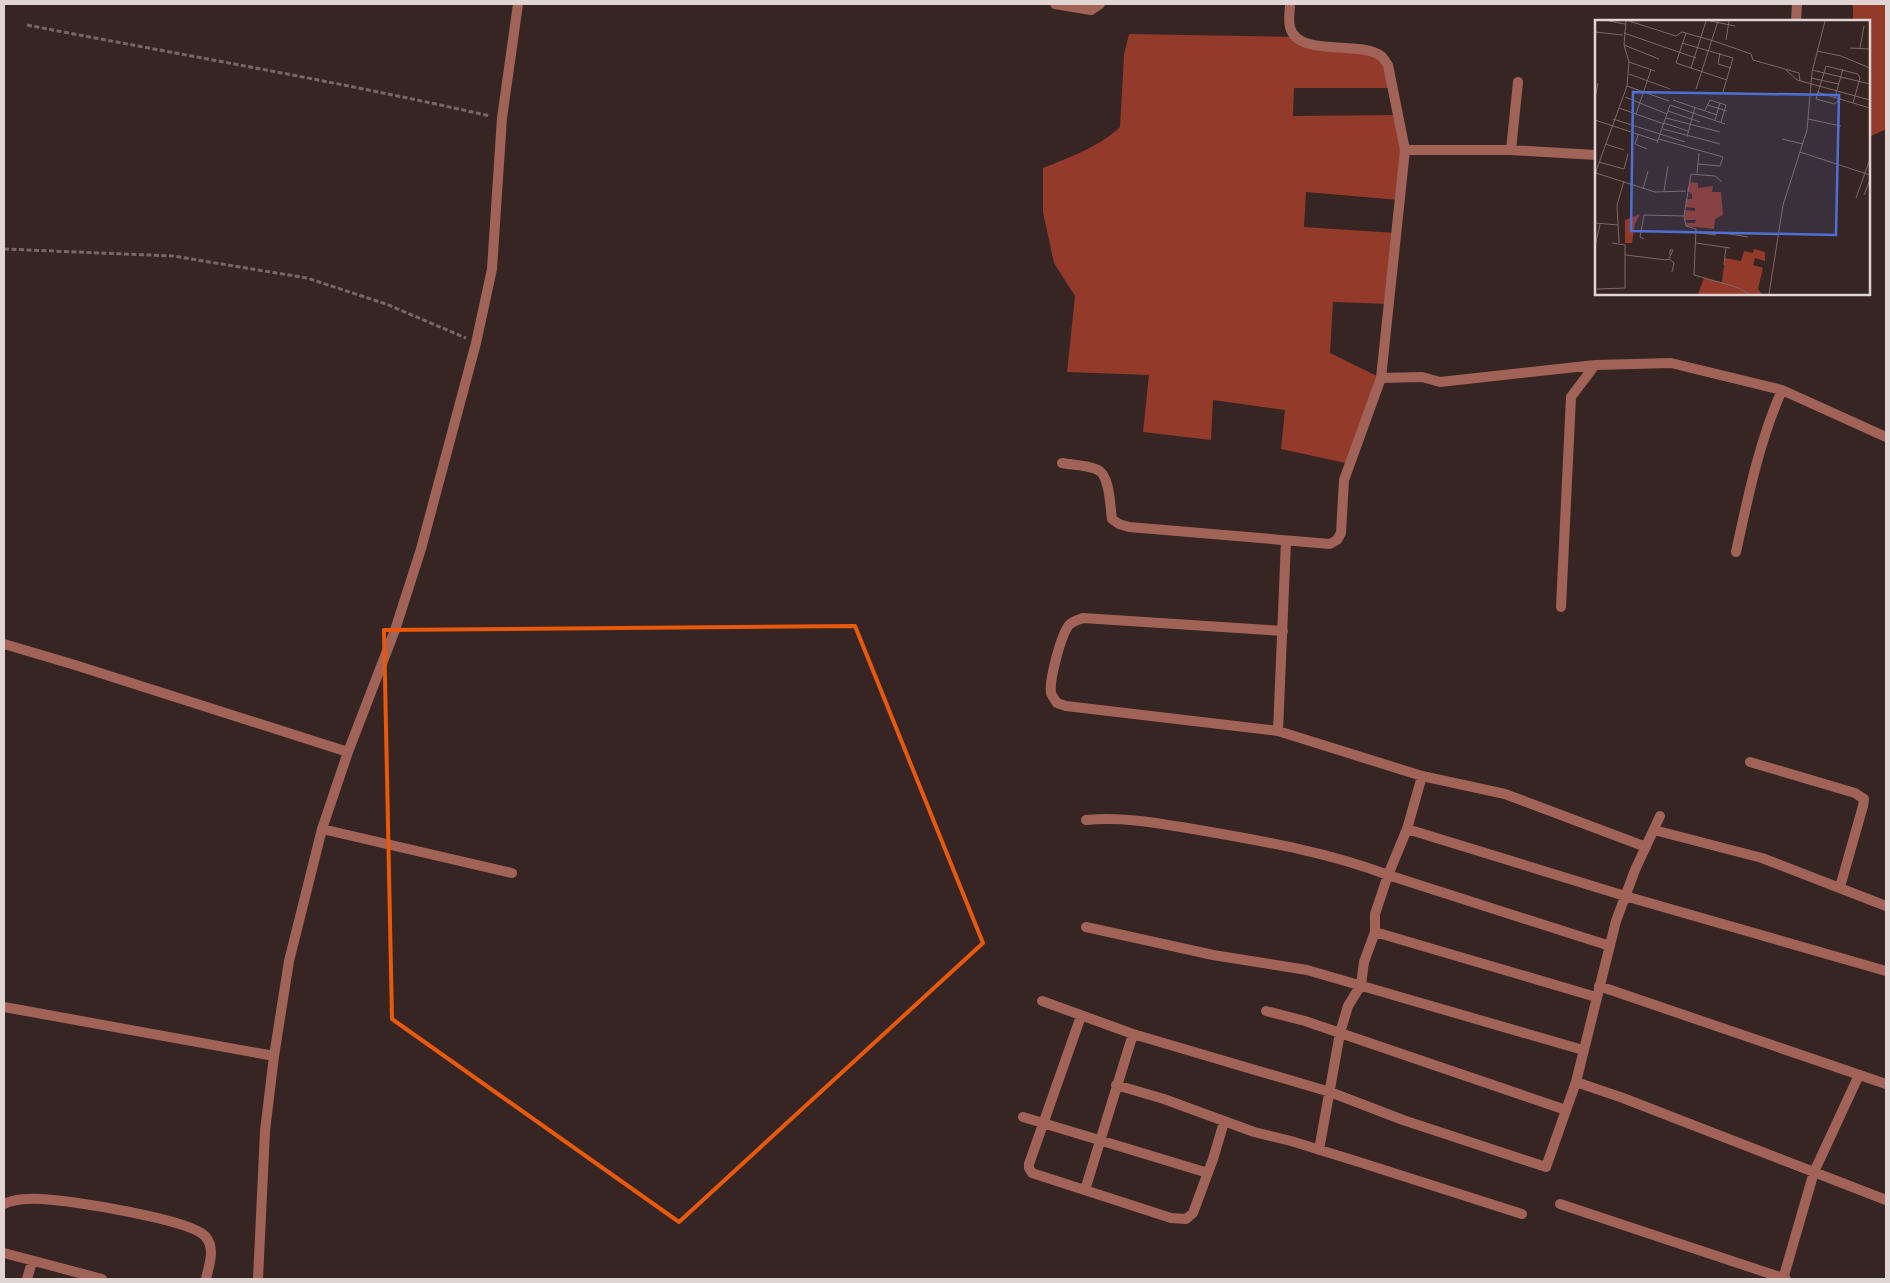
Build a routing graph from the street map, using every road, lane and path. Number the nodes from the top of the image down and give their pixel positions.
1 (518, 4) edge
2 (1055, 4) edge
3 (1100, 4) edge
4 (1290, 4) edge
5 (1797, 4) edge
6 (1796, 20) edge
7 (27, 24) dead end
8 (1518, 82) dead end
9 (502, 118) junction
10 (1405, 150) junction
11 (1511, 150) junction
12 (1595, 155) edge
13 (4, 249) edge
14 (476, 343) junction
15 (1596, 365) junction
16 (1381, 378) junction
17 (1782, 390) junction
18 (1886, 438) edge
19 (1062, 463) dead end
20 (1286, 541) junction
21 (1736, 552) dead end
22 (1561, 606) dead end
23 (1283, 631) junction
24 (4, 644) edge
25 (1278, 731) junction
26 (348, 752) junction
27 (1750, 762) dead end
28 (1422, 776) junction
29 (1660, 816) dead end
30 (1086, 820) dead end
31 (322, 829) junction
32 (1407, 829) junction
33 (1654, 830) junction
34 (1646, 847) junction
35 (512, 873) dead end
36 (1388, 875) junction
37 (1840, 887) junction
38 (1625, 896) junction
39 (1886, 906) edge
40 (1086, 927) dead end
41 (1375, 932) junction
42 (1610, 946) junction
43 (1886, 970) edge
44 (1361, 985) junction
45 (1599, 986) junction
46 (1596, 997) junction
47 (1042, 1001) dead end
48 (4, 1007) edge
49 (1266, 1011) dead end
50 (1081, 1016) junction
51 (1340, 1033) junction
52 (1133, 1034) junction
53 (1583, 1050) junction
54 (274, 1056) junction
55 (1859, 1075) junction
56 (1576, 1082) junction
57 (1116, 1084) junction
58 (1886, 1084) edge
59 (1330, 1092) junction
60 (1566, 1110) junction
61 (1023, 1117) dead end
62 (1224, 1122) junction
63 (1043, 1123) junction
64 (1099, 1140) junction
65 (1319, 1150) junction
66 (1814, 1172) junction
67 (1208, 1173) junction
68 (1085, 1190) junction
69 (1886, 1200) edge
70 (4, 1204) edge
71 (1560, 1204) dead end
72 (1522, 1214) dead end
73 (4, 1253) edge
74 (32, 1262) junction
75 (27, 1279) edge
76 (102, 1279) edge
77 (206, 1279) edge
78 (258, 1279) edge
79 (1784, 1279) edge

1 - 9 street
2 - 3 street
4 - 10 street
5 - 6 street
7 - 9 path
8 - 11 street
9 - 14 street
10 - 11 street
10 - 16 street
11 - 12 street
13 - 14 path
14 - 26 street
15 - 16 street
15 - 17 street
15 - 22 street
16 - 20 street
17 - 18 street
17 - 21 street
19 - 20 street
20 - 23 street
23 - 25 street
23 - 25 street
24 - 26 street
25 - 28 street
26 - 31 street
27 - 37 street
28 - 32 street
28 - 34 street
29 - 33 street
30 - 36 street
31 - 35 street
31 - 54 street
32 - 36 street
32 - 38 street
33 - 34 street
33 - 37 street
34 - 38 street
36 - 41 street
36 - 42 street
37 - 39 street
38 - 42 street
38 - 43 street
40 - 44 street
41 - 44 street
41 - 46 street
42 - 45 street
44 - 51 street
44 - 53 street
45 - 46 street
45 - 55 street
46 - 53 street
47 - 50 street
48 - 54 street
49 - 51 street
50 - 52 street
50 - 63 street
51 - 59 street
51 - 60 street
52 - 57 street
52 - 59 street
53 - 56 street
54 - 78 street
55 - 58 street
55 - 66 street
56 - 60 street
56 - 66 street
57 - 62 street
57 - 64 street
59 - 60 street
59 - 65 street
61 - 63 street
62 - 65 street
62 - 67 street
63 - 64 street
63 - 68 street
64 - 67 street
64 - 68 street
65 - 72 street
66 - 69 street
66 - 79 street
67 - 68 street
70 - 77 street
71 - 79 street
73 - 74 street
74 - 75 street
74 - 76 street

